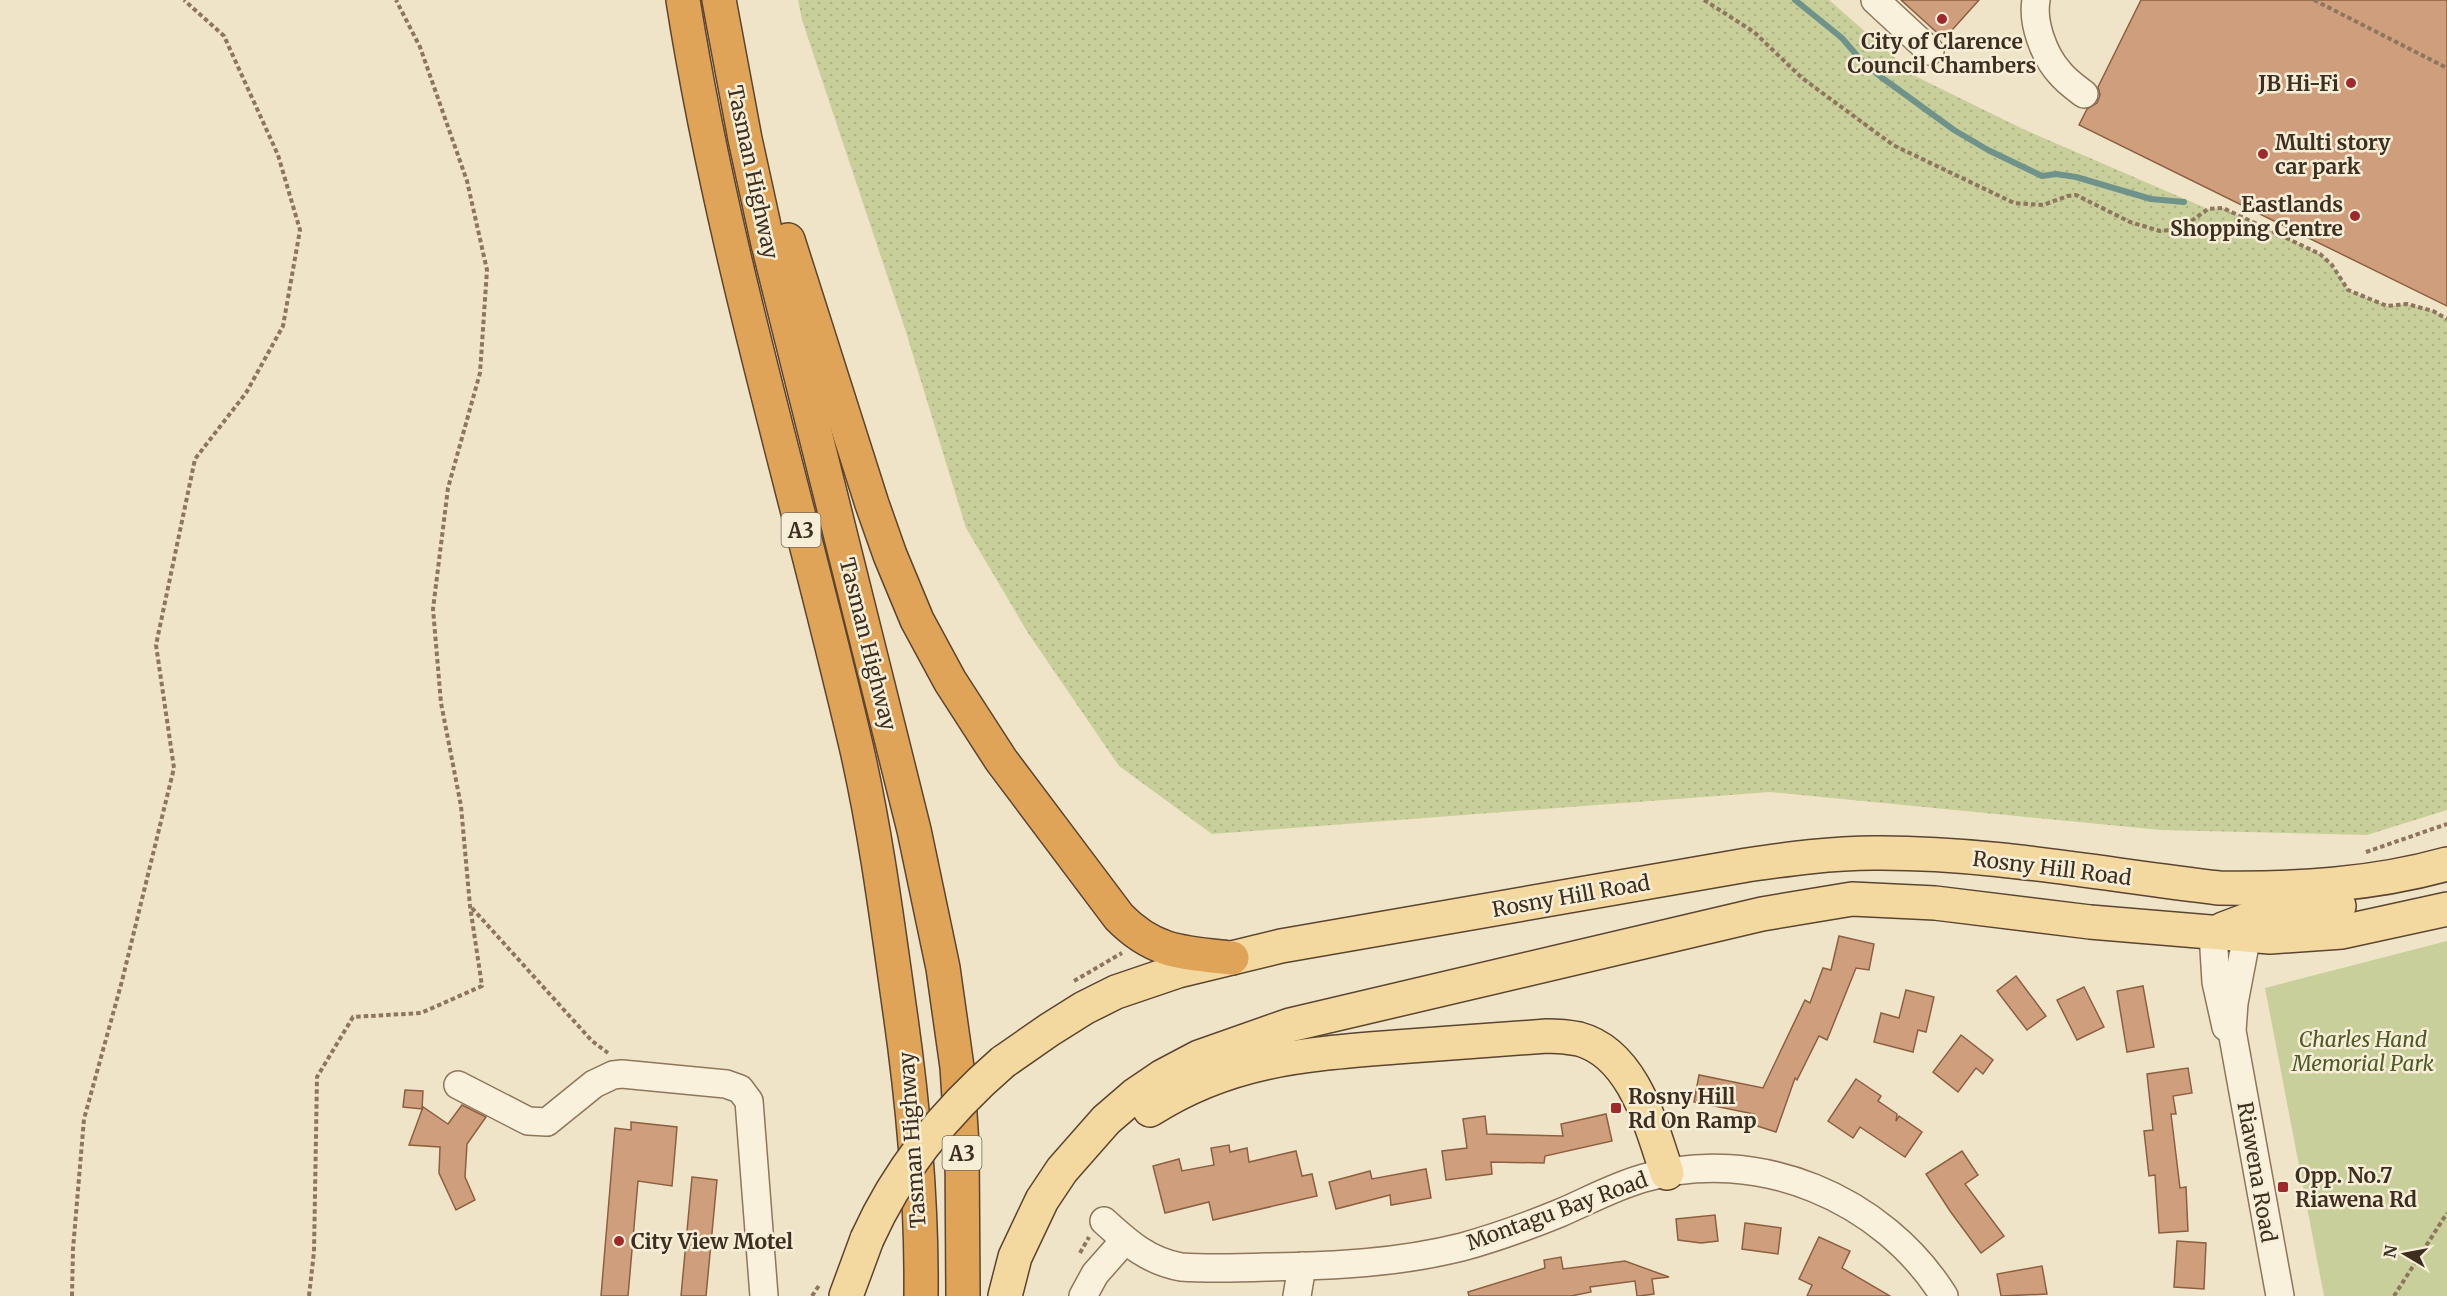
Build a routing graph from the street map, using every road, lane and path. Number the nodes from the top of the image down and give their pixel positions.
1 (184, 0) edge
2 (396, 0) edge
3 (683, 0) edge
4 (1704, 0) edge
5 (1875, 0) edge
6 (2036, 0) edge
7 (2314, 0) edge
8 (721, 14) edge
9 (1930, 51) dead end
10 (2447, 68) edge
11 (2085, 94) dead end
12 (2447, 319) edge
13 (2001, 861) junction
14 (2447, 864) edge
15 (2447, 879) edge
16 (470, 906) junction
17 (2447, 909) edge
18 (2231, 931) junction
19 (1232, 958) junction
20 (634, 1074) junction
21 (458, 1085) dead end
22 (1667, 1173) junction
23 (2447, 1213) edge
24 (1104, 1221) dead end
25 (1125, 1240) junction
26 (1302, 1266) junction
27 (767, 1288) edge
28 (72, 1296) edge
29 (309, 1296) edge
30 (846, 1296) edge
31 (921, 1296) edge
32 (963, 1296) edge
33 (1005, 1296) edge
34 (1083, 1296) edge
35 (1297, 1296) edge
36 (1944, 1296) edge
37 (2280, 1296) edge
38 (2394, 1296) edge

1 - 28 path
2 - 16 path
3 - 31 highway, Tasman Highway / A3
4 - 12 path
5 - 9 street
6 - 11 street
7 - 10 path
8 - 19 highway
8 - 32 highway, Tasman Highway / A3
13 - 14 main road, Rosny Hill Road
13 - 18 main road
13 - 19 main road, Rosny Hill Road
15 - 18 main road
16 - 20 path
16 - 29 path
17 - 18 main road
18 - 33 main road
18 - 37 street, Riawena Road
19 - 30 main road, Rosny Hill Road, bridge
20 - 21 street
20 - 27 street
22 - 26 street, Montagu Bay Road
22 - 33 main road
22 - 36 street, Montagu Bay Road
23 - 38 path
24 - 25 street, Montagu Bay Road
25 - 26 street, Montagu Bay Road
25 - 34 street
26 - 35 street

